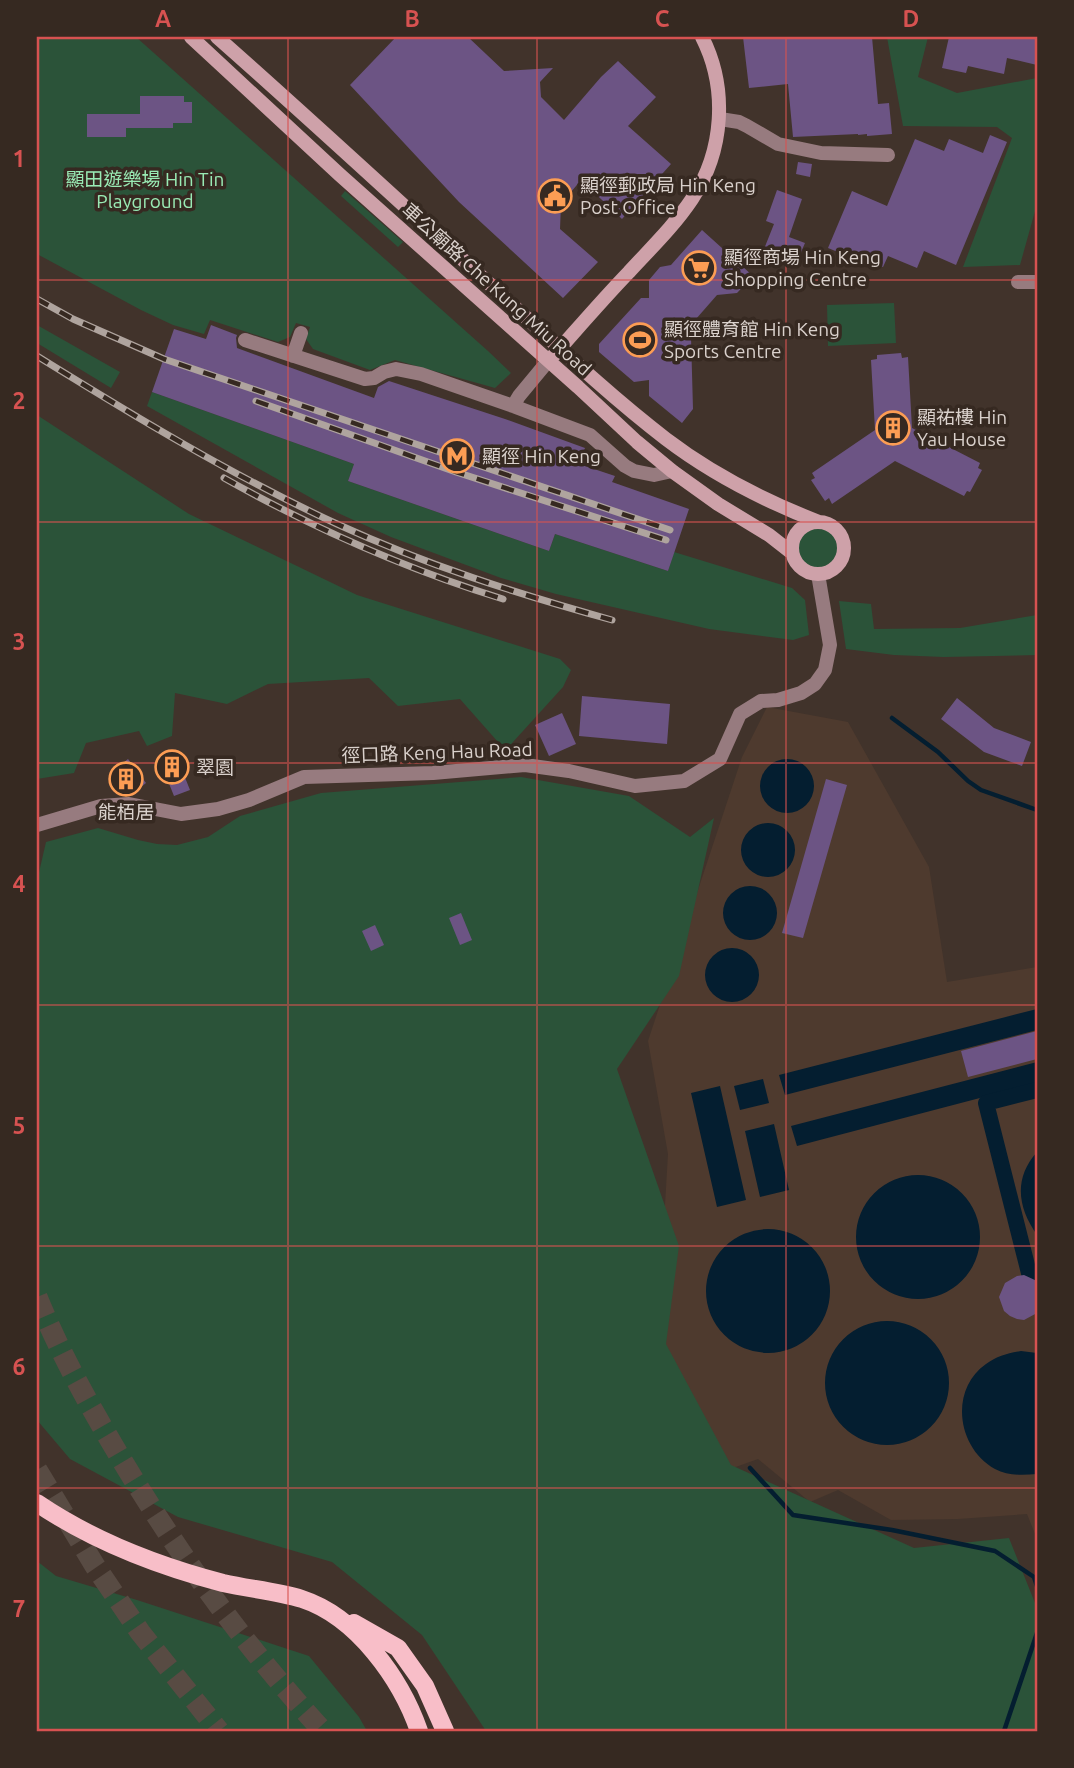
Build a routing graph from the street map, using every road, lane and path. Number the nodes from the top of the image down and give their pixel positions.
1 (191, 37) edge
2 (217, 37) edge
3 (702, 37) edge
4 (720, 119) junction
5 (888, 155) dead end
6 (1018, 282) dead end
7 (1037, 282) edge
8 (301, 333) dead end
9 (245, 340) dead end
10 (560, 348) junction
11 (293, 356) junction
12 (548, 361) junction
13 (513, 406) junction
14 (672, 471) junction
15 (819, 522) junction
16 (792, 553) junction
17 (818, 574) junction
18 (37, 825) edge
19 (37, 1503) edge
20 (334, 1615) junction
21 (416, 1727) edge
22 (445, 1731) edge

1 - 12 street, 車公廟路 Che Kung Miu Road
2 - 10 street, 車公廟路 Che Kung Miu Road
3 - 4 street
4 - 5 street
4 - 10 street
6 - 7 street
8 - 11 street
9 - 11 street
10 - 12 street
10 - 15 street, 車公廟路 Che Kung Miu Road
11 - 13 street
12 - 13 street
12 - 14 street, 車公廟路 Che Kung Miu Road
13 - 14 street
14 - 16 street, 車公廟路 Che Kung Miu Road
15 - 16 street
15 - 17 street
16 - 17 street
17 - 18 street, 徑口路 Keng Hau Road
19 - 20 main road
20 - 21 main road
20 - 22 main road

